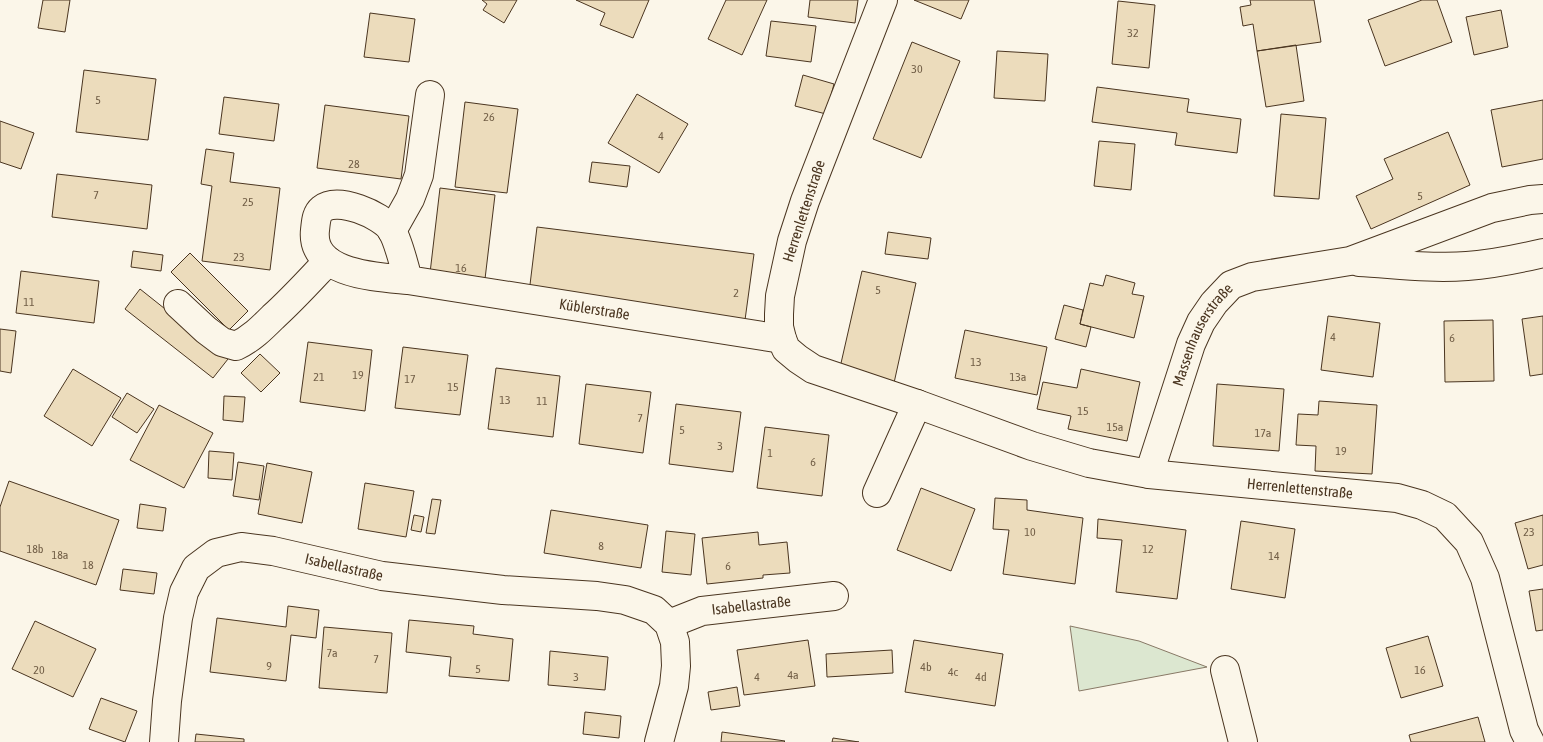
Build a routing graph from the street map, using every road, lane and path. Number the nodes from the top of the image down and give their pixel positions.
1 (882, 0) edge
2 (430, 96) dead end
3 (1543, 199) edge
4 (392, 231) junction
5 (1543, 253) edge
6 (328, 261) junction
7 (1350, 261) junction
8 (408, 280) junction
9 (178, 304) dead end
10 (782, 339) junction
11 (917, 404) junction
12 (1149, 474) junction
13 (877, 493) dead end
14 (834, 596) dead end
15 (669, 624) junction
16 (1226, 670) dead end
17 (164, 742) edge
18 (659, 742) edge
19 (1242, 742) edge
20 (1530, 742) edge

1 - 10 street, Herrenlettenstraße
2 - 4 street
3 - 7 street, Massenhauserstraße
4 - 6 street
4 - 8 street
5 - 7 street, Massenhauserstraße
6 - 8 street, Küblerstraße
6 - 9 street
7 - 12 street, Massenhauserstraße
8 - 10 street, Küblerstraße
10 - 11 street, Herrenlettenstraße
11 - 12 street, Herrenlettenstraße
11 - 13 street
12 - 20 street, Herrenlettenstraße
14 - 15 street, Isabellastraße
15 - 17 street, Isabellastraße
15 - 18 street
16 - 19 street

